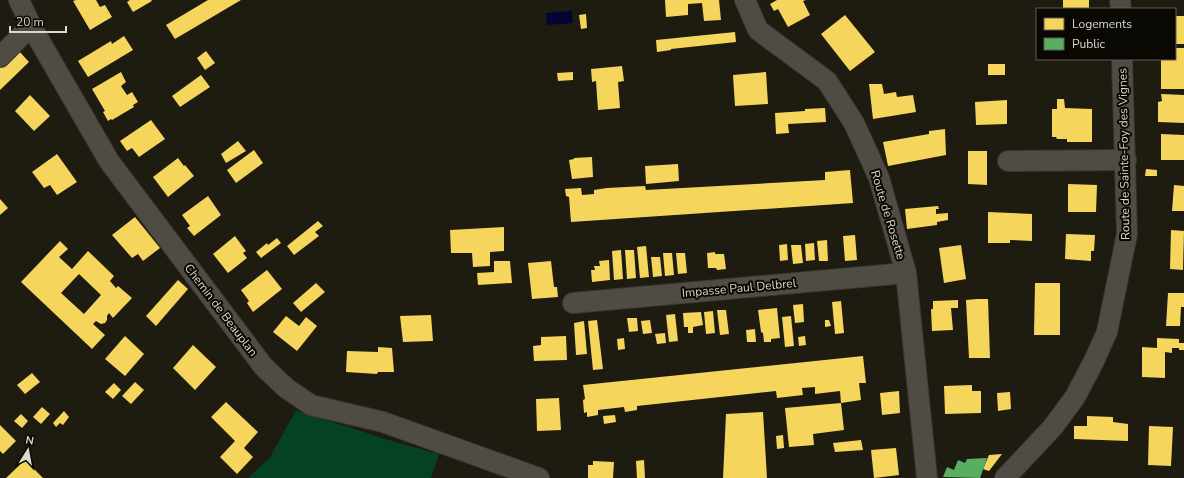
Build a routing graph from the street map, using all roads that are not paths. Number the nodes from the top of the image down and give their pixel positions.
1 (19, 0) edge
2 (745, 0) edge
3 (31, 26) junction
4 (0, 57) edge
5 (1122, 60) edge
6 (1126, 160) junction
7 (1008, 161) dead end
8 (906, 273) junction
9 (573, 303) dead end
10 (539, 478) edge
11 (927, 478) edge
12 (1005, 478) edge

1 - 3 street, Chemin de Beauplan
2 - 8 street, Route de Rosette
3 - 4 street
3 - 10 street, Chemin de Beauplan
5 - 6 street, Route de Sainte-Foy des Vignes
6 - 7 street
6 - 12 street, Route de Sainte-Foy des Vignes
8 - 9 street, Impasse Paul Delbrel
8 - 11 street, Route de Rosette

